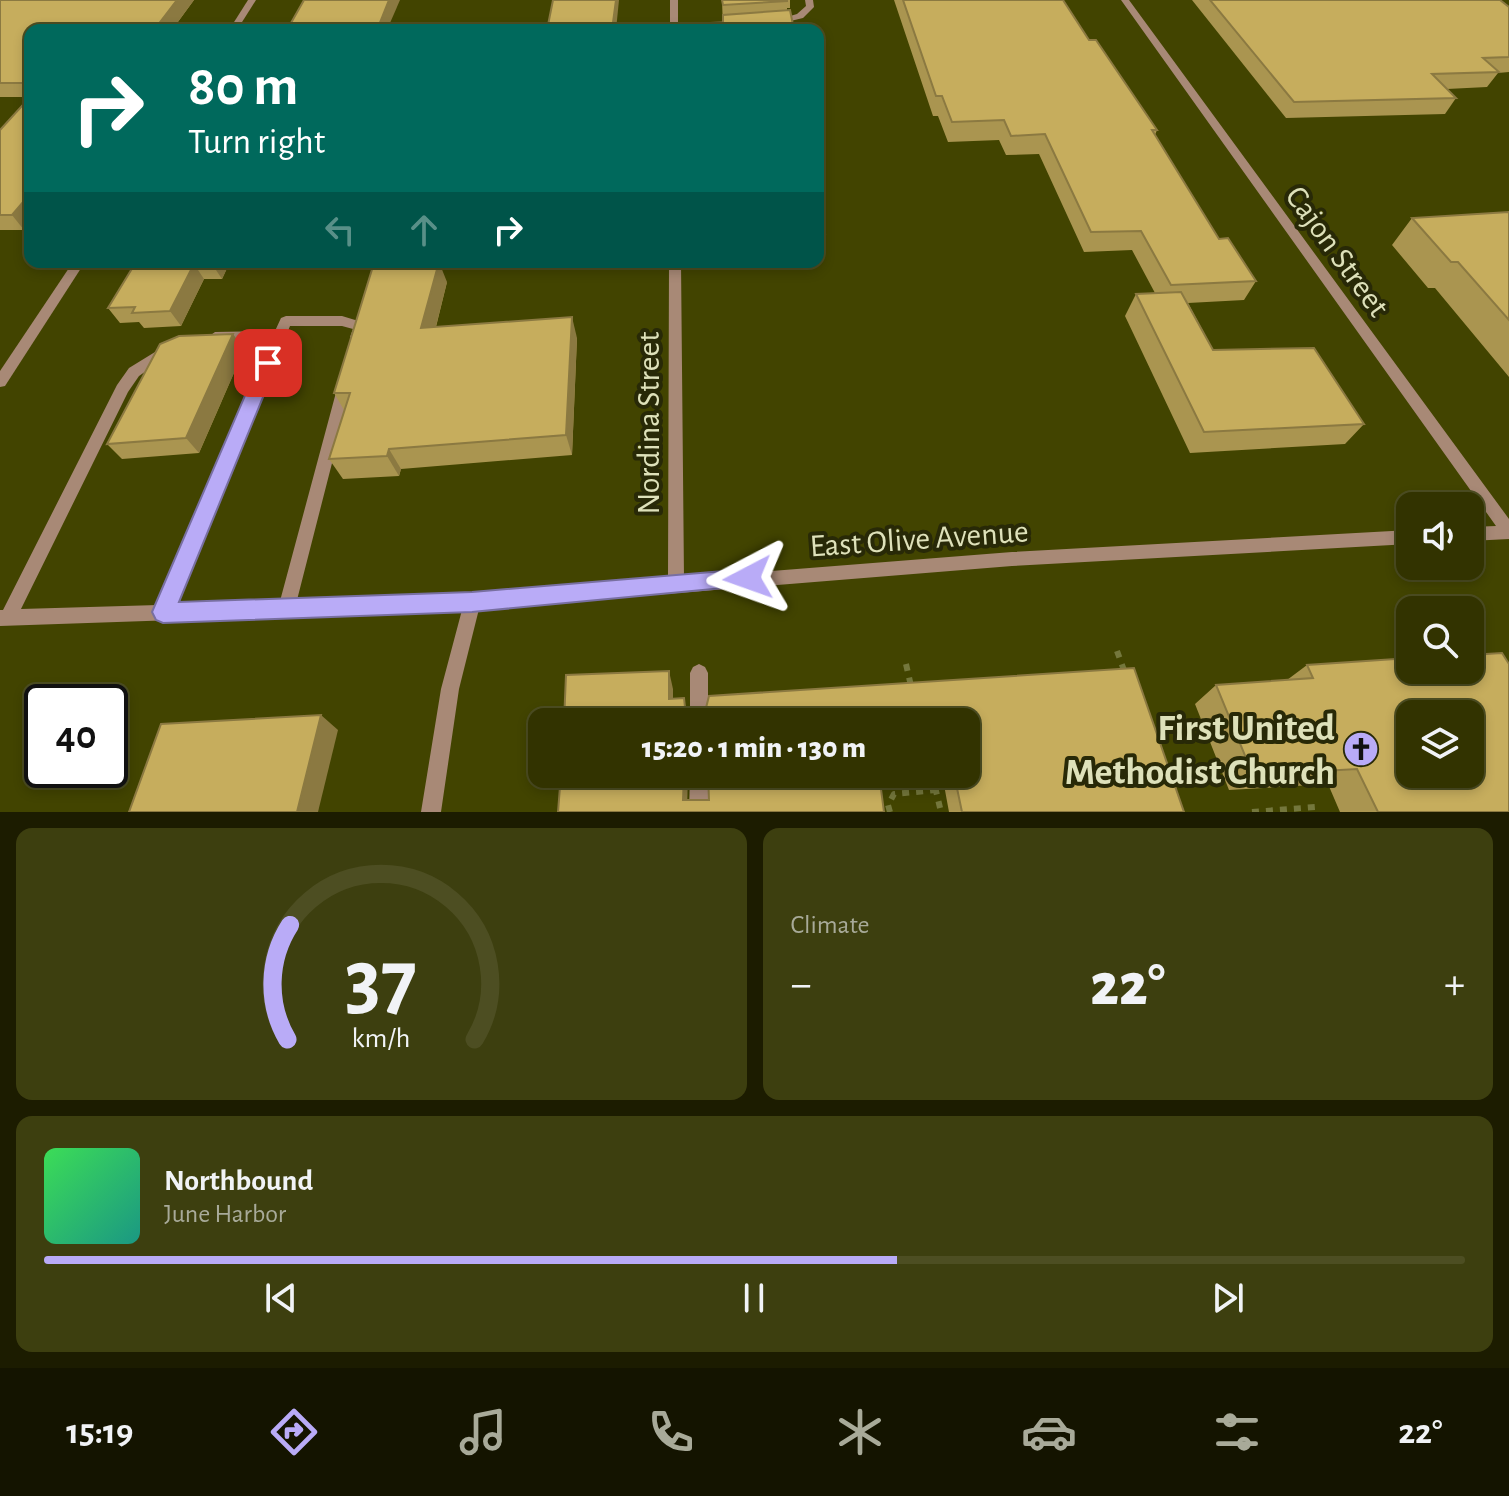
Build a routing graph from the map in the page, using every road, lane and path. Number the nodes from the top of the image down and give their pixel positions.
1 (252, 0) edge
2 (674, 0) edge
3 (809, 0) edge
4 (1125, 0) edge
5 (767, 23) edge
6 (237, 24) edge
7 (674, 24) edge
8 (75, 268) edge
9 (675, 268) edge
10 (279, 336) junction
11 (354, 350) edge
12 (348, 374) edge
13 (0, 382) edge
14 (1509, 532) edge
15 (1484, 533) edge
16 (1396, 538) edge
17 (676, 583) junction
18 (472, 602) junction
19 (286, 609) junction
20 (163, 612) junction
21 (4, 618) edge
22 (1117, 651) dead end
23 (906, 664) dead end
24 (699, 673) dead end
25 (1128, 680) edge
26 (913, 693) edge
27 (699, 708) edge
28 (699, 788) edge
29 (936, 790) joint
30 (431, 812) edge
31 (699, 812) edge
32 (890, 812) edge
33 (941, 812) edge
34 (1252, 812) edge
35 (1317, 812) edge

1 - 6 street
2 - 7 street
3 - 5 street
4 - 14 street, Cajon Street
8 - 13 street
9 - 17 street, Nordina Street
10 - 11 street
10 - 20 street
10 - 21 street
12 - 19 street
14 - 15 street
16 - 17 street, East Olive Avenue
17 - 18 street, East Olive Avenue
18 - 19 street, East Olive Avenue
18 - 30 street
19 - 20 street, East Olive Avenue
20 - 21 street, East Olive Avenue
22 - 25 path
23 - 26 path
24 - 27 street
28 - 31 street
29 - 32 path
29 - 33 path
34 - 35 path

